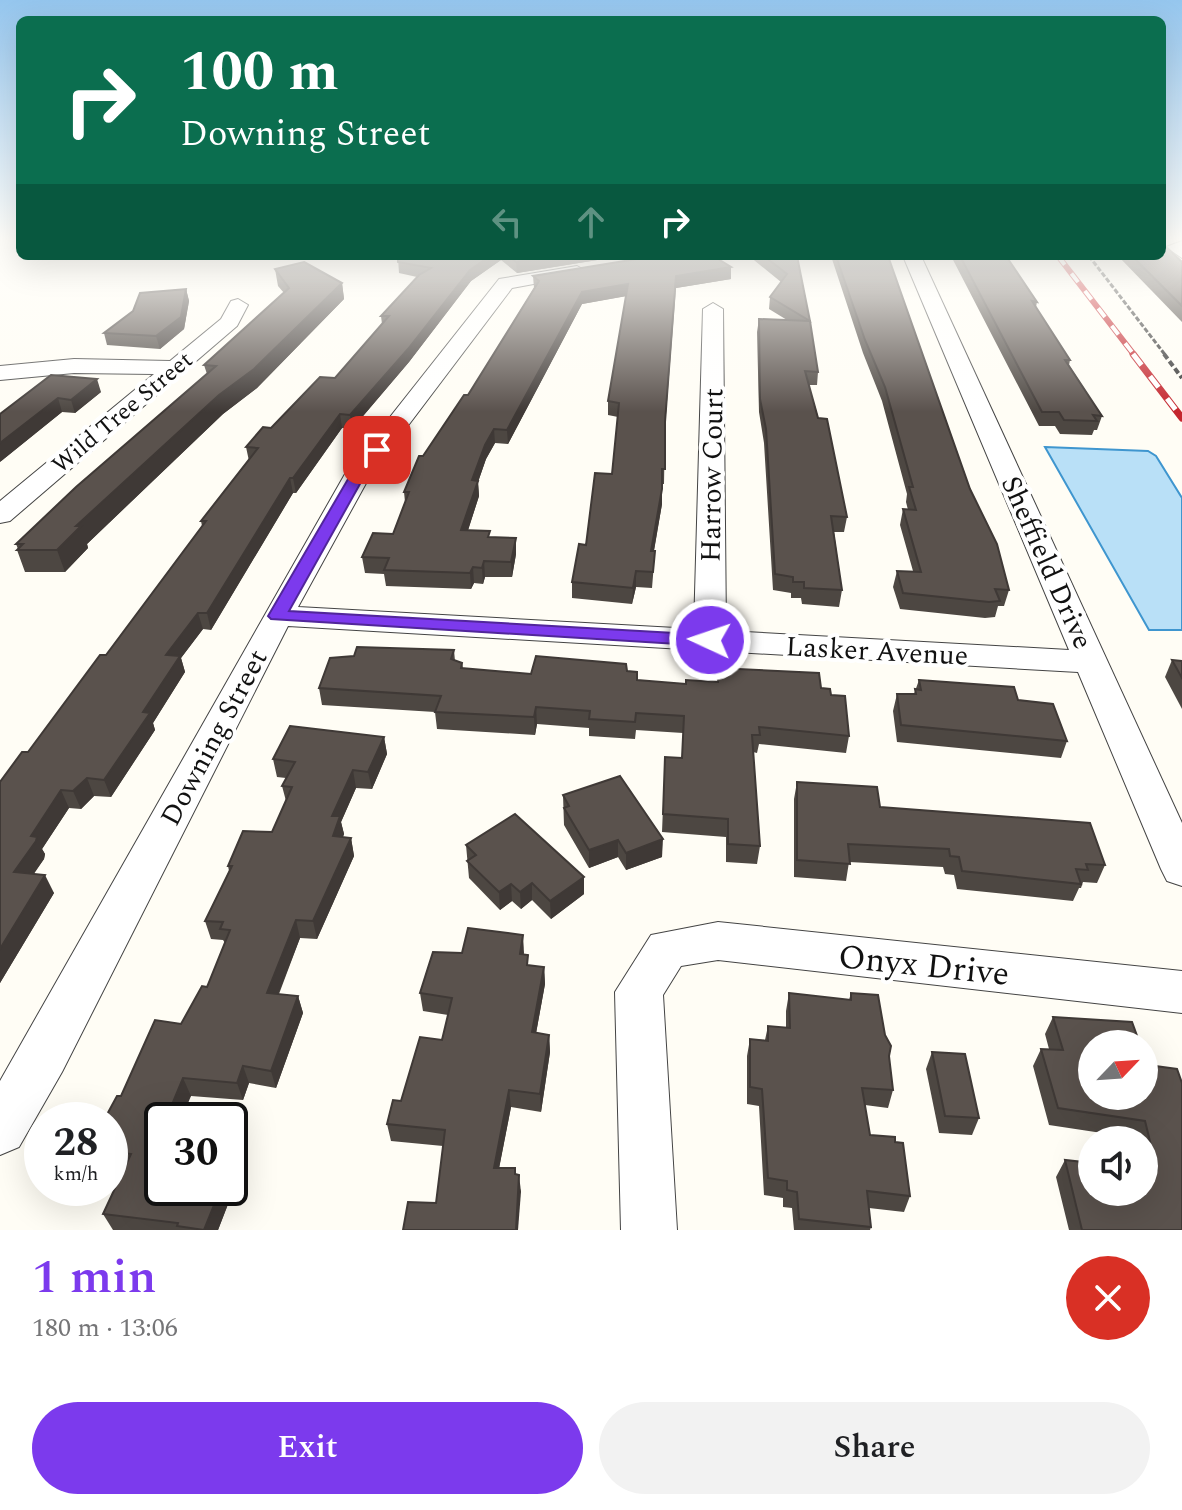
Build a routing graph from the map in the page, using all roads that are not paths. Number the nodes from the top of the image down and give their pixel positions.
1 (495, 297) edge
2 (930, 297) edge
3 (238, 305) dead end
4 (713, 309) dead end
5 (175, 368) junction
6 (0, 373) edge
7 (0, 515) edge
8 (277, 616) junction
9 (710, 640) junction
10 (1093, 662) junction
11 (1182, 869) edge
12 (1182, 992) edge
13 (0, 1129) edge
14 (649, 1230) edge

1 - 8 street, Downing Street
2 - 10 street, Sheffield Drive
3 - 5 street, Wild Tree Street
4 - 9 street, Harrow Court
5 - 6 street
5 - 7 street, Wild Tree Street
8 - 9 street, Lasker Avenue
8 - 13 street, Downing Street
9 - 10 street, Lasker Avenue
10 - 11 street, Sheffield Drive
12 - 14 street, Onyx Drive

